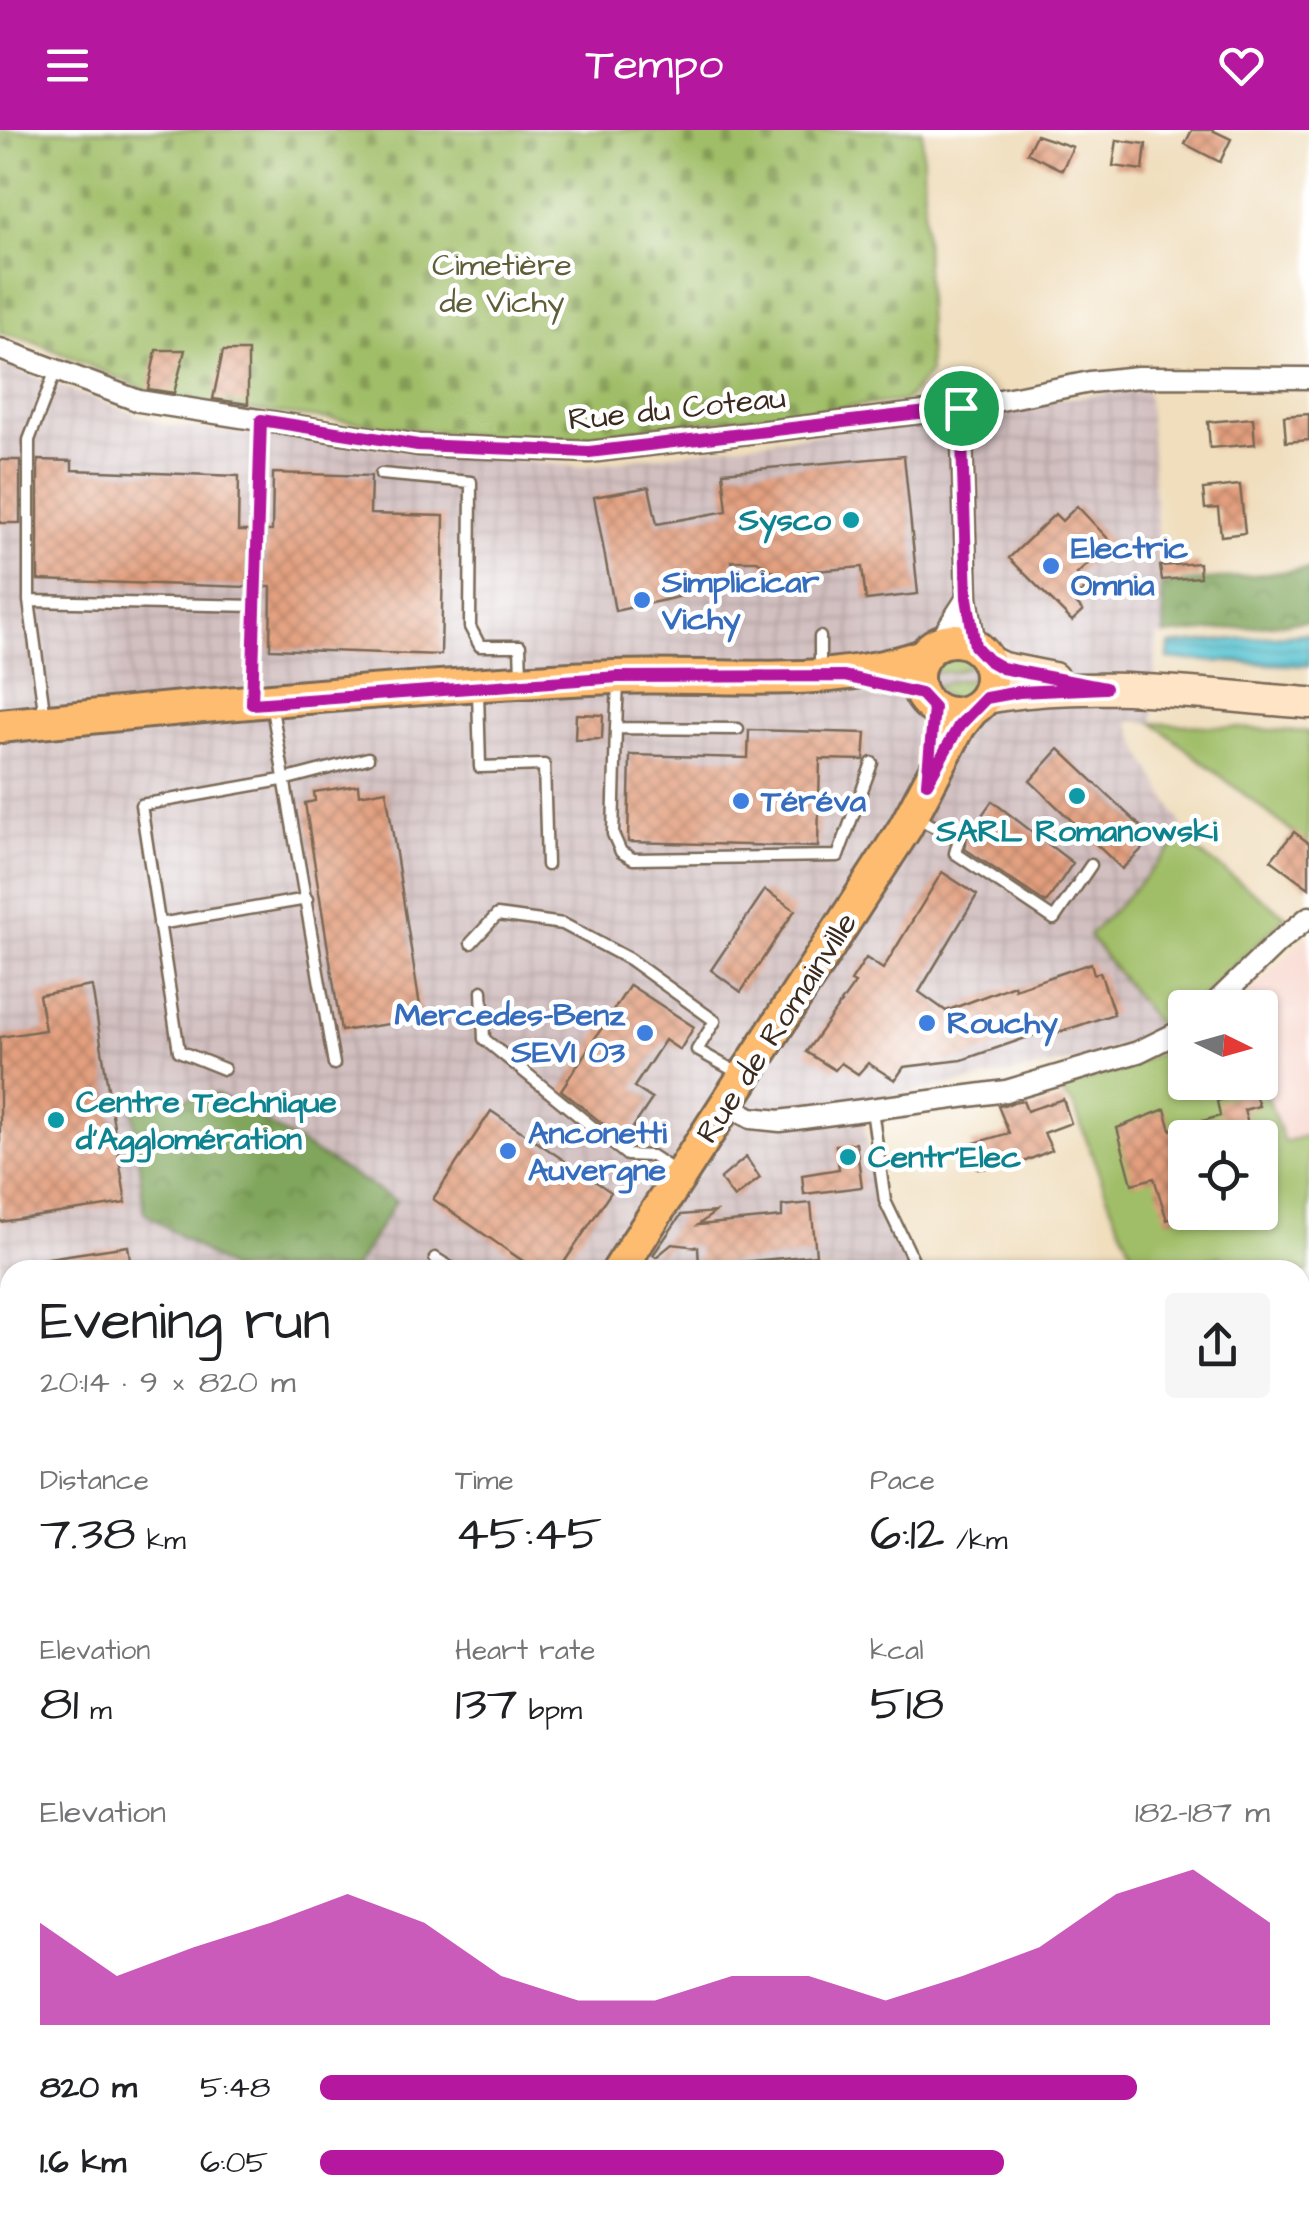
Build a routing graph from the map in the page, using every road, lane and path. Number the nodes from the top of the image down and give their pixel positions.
1 (0, 349) edge
2 (56, 370) junction
3 (1309, 378) edge
4 (961, 408) junction
5 (261, 420) junction
6 (382, 474) dead end
7 (967, 598) junction
8 (29, 600) junction
9 (256, 606) junction
10 (820, 637) dead end
11 (931, 650) junction
12 (982, 653) junction
13 (832, 676) junction
14 (618, 677) junction
15 (520, 682) junction
16 (477, 686) junction
17 (1110, 689) junction
18 (927, 701) junction
19 (262, 703) junction
20 (1309, 703) edge
21 (978, 704) junction
22 (46, 722) junction
23 (0, 726) edge
24 (616, 728) junction
25 (738, 729) dead end
26 (368, 758) dead end
27 (872, 763) dead end
28 (286, 780) junction
29 (927, 783) junction
30 (911, 816) junction
31 (547, 865) dead end
32 (1092, 865) dead end
33 (306, 899) junction
34 (1309, 918) edge
35 (159, 924) junction
36 (471, 943) dead end
37 (1229, 990) edge
38 (482, 991) dead end
39 (1168, 1037) edge
40 (334, 1064) dead end
41 (224, 1069) dead end
42 (746, 1077) junction
43 (727, 1105) junction
44 (872, 1110) junction
45 (681, 1175) junction
46 (434, 1258) dead end
47 (437, 1260) edge
48 (626, 1260) edge
49 (913, 1260) edge

1 - 2 street, Rue du Coteau
2 - 5 street, Rue du Coteau
2 - 8 lane
3 - 4 street, Rue du Coteau
4 - 5 street, Rue du Coteau
4 - 7 street
5 - 9 lane
6 - 15 lane
7 - 11 street
7 - 12 street
8 - 9 lane
8 - 22 lane
9 - 19 lane
10 - 13 lane
11 - 12 main road
11 - 13 main road
11 - 18 main road
12 - 17 street
12 - 21 main road
13 - 14 main road
13 - 18 main road
14 - 15 main road
14 - 24 lane
15 - 16 main road
16 - 19 main road
16 - 31 lane
17 - 20 street
17 - 21 street
18 - 21 main road
18 - 29 main road, Rue de Romainville
19 - 22 main road
19 - 28 lane
21 - 29 main road, Rue de Romainville
22 - 23 main road
24 - 25 lane
24 - 27 lane
26 - 28 lane
28 - 33 lane
28 - 35 lane
29 - 30 main road, Rue de Romainville
30 - 32 lane
30 - 42 main road, Rue de Romainville
33 - 35 lane
33 - 40 lane
34 - 37 street
35 - 41 lane
36 - 42 lane
38 - 45 lane
39 - 44 street
42 - 43 main road, Rue de Romainville
43 - 44 street
43 - 45 main road, Rue de Romainville
44 - 49 lane
45 - 48 main road, Rue de Romainville
46 - 47 lane

